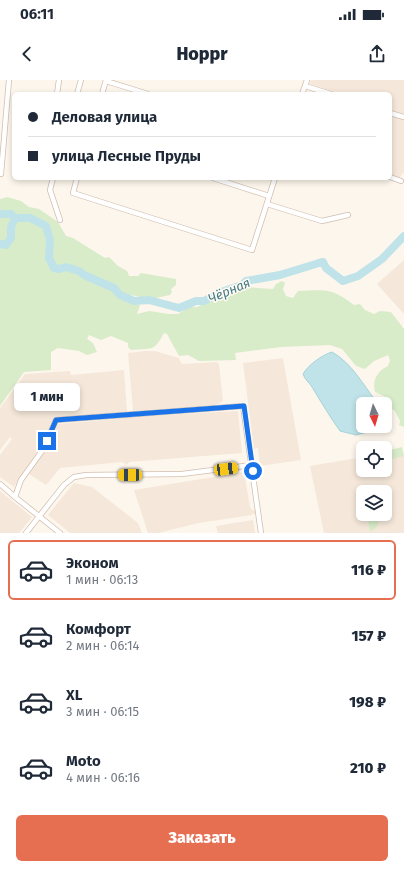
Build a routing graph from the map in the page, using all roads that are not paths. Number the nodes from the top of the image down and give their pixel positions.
1 (9, 80) edge
2 (59, 80) edge
3 (81, 80) edge
4 (106, 80) edge
5 (305, 82) edge
6 (57, 92) edge
7 (78, 92) edge
8 (103, 92) edge
9 (142, 92) edge
10 (302, 92) edge
11 (326, 92) edge
12 (392, 114) edge
13 (404, 117) edge
14 (1, 174) dead end
15 (392, 178) edge
16 (52, 180) edge
17 (76, 180) edge
18 (219, 180) edge
19 (274, 180) edge
20 (401, 181) dead end
21 (269, 196) junction
22 (267, 204) junction
23 (348, 214) dead end
24 (60, 220) dead end
25 (252, 466) junction
26 (0, 484) edge
27 (15, 497) junction
28 (39, 516) junction
29 (26, 533) edge
30 (60, 533) edge
31 (261, 533) edge

1 - 14 street
2 - 6 street
3 - 7 street
4 - 8 street
4 - 9 street
5 - 10 street
5 - 11 street
12 - 13 street
15 - 20 street
16 - 24 street
17 - 22 street
18 - 21 street
19 - 21 street
21 - 22 street
22 - 23 street
25 - 27 street
25 - 28 street
25 - 31 street
26 - 27 street
27 - 28 street
28 - 29 street
28 - 30 street

